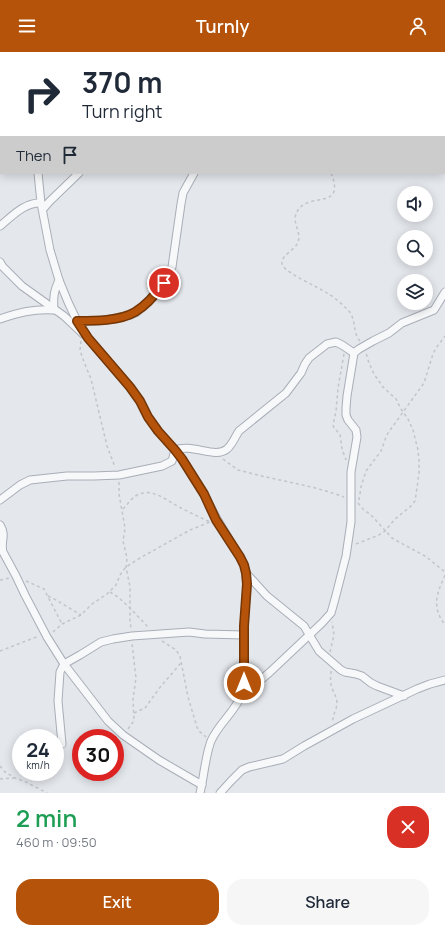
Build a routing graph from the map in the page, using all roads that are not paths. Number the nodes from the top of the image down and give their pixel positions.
1 (38, 174) edge
2 (78, 174) edge
3 (193, 174) edge
4 (42, 206) junction
5 (0, 226) edge
6 (0, 262) edge
7 (59, 280) junction
8 (445, 292) edge
9 (54, 310) junction
10 (0, 319) edge
11 (77, 321) junction
12 (85, 336) junction
13 (354, 353) junction
14 (175, 450) junction
15 (0, 500) edge
16 (0, 525) edge
17 (246, 573) junction
18 (244, 635) junction
19 (310, 635) junction
20 (64, 664) junction
21 (445, 680) edge
22 (243, 692) junction
23 (404, 696) junction
24 (61, 729) edge
25 (202, 785) junction
26 (200, 793) edge
27 (220, 793) edge

1 - 4 street
2 - 4 street
3 - 11 street
4 - 5 street
4 - 7 street
6 - 9 street
7 - 9 street
7 - 11 street
8 - 13 street
9 - 10 street
9 - 12 street
11 - 12 street
12 - 14 street
13 - 14 street
13 - 19 street
14 - 15 street
14 - 17 street
16 - 20 street
17 - 18 street
17 - 19 street
18 - 20 street
18 - 22 street
19 - 22 street
19 - 23 street
20 - 24 street
20 - 25 street
21 - 23 street
22 - 25 street
23 - 27 street
25 - 26 street

